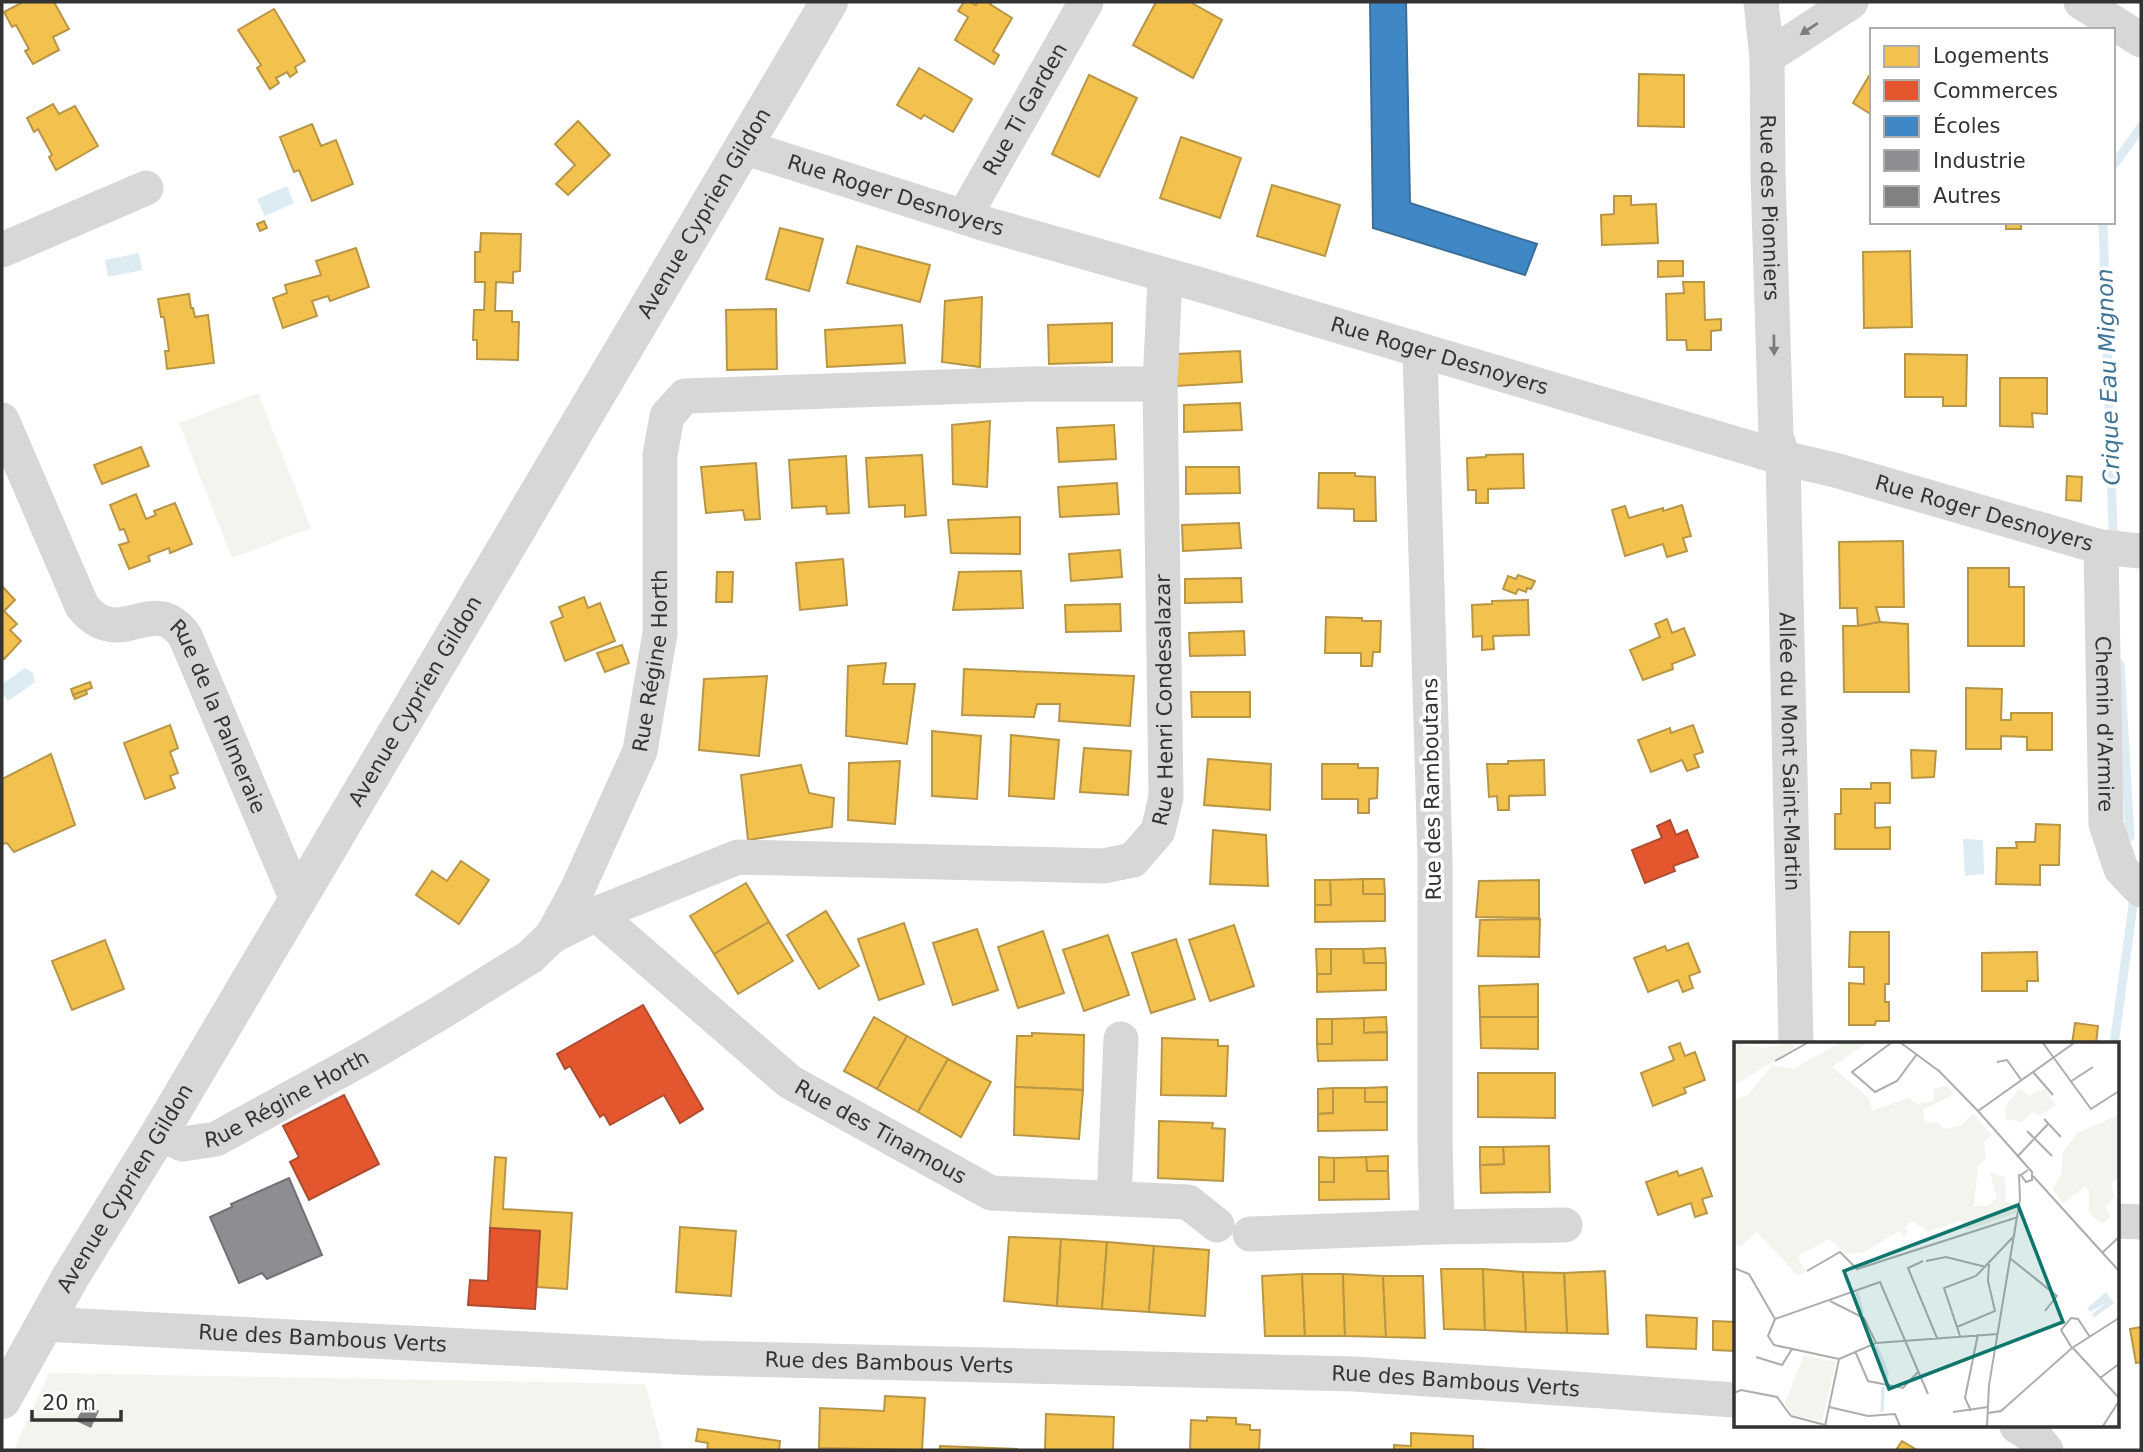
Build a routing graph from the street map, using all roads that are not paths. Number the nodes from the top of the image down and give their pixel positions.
1 (829, 2) edge
2 (1086, 2) edge
3 (1761, 2) edge
4 (1850, 2) edge
5 (2081, 2) edge
6 (2141, 40) edge
7 (1767, 57) junction
8 (744, 143) junction
9 (146, 188) dead end
10 (964, 217) junction
11 (2, 250) edge
12 (1165, 277) junction
13 (1420, 351) junction
14 (1160, 384) junction
15 (2, 420) edge
16 (1783, 458) junction
17 (2101, 547) junction
18 (2141, 551) edge
19 (2141, 890) edge
20 (296, 900) junction
21 (596, 914) junction
22 (552, 936) junction
23 (1121, 1039) dead end
24 (1796, 1042) edge
25 (159, 1134) junction
26 (1114, 1198) junction
27 (2118, 1221) edge
28 (2141, 1222) edge
29 (1217, 1225) dead end
30 (1565, 1225) dead end
31 (1437, 1227) junction
32 (1250, 1234) dead end
33 (43, 1324) junction
34 (2, 1400) edge
35 (1734, 1400) edge
36 (2020, 1428) edge
37 (2046, 1450) edge

1 - 8 street, Avenue Cyprien Gildon
2 - 10 street, Rue Ti Garden
3 - 7 street, Rue des Pionniers
4 -> 7 street
5 - 6 street
7 -> 16 street, Rue des Pionniers
8 - 10 street, Rue Roger Desnoyers
8 - 20 street, Avenue Cyprien Gildon
9 - 11 street
10 - 12 street, Rue Roger Desnoyers
12 - 13 street, Rue Roger Desnoyers
12 - 14 street, Rue Henri Condesalazar
13 - 16 street, Rue Roger Desnoyers
13 - 31 street, Rue des Ramboutans
14 - 21 street, Rue Henri Condesalazar
14 - 22 street, Rue Régine Horth
15 - 20 street, Rue de la Palmeraie
16 - 17 street, Rue Roger Desnoyers
16 - 24 street, Allée du Mont Saint-Martin
17 - 18 street, Rue Roger Desnoyers
17 - 19 street, Chemin d'Armire
20 - 25 street, Avenue Cyprien Gildon
21 - 22 street, Rue Henri Condesalazar
21 - 26 street, Rue des Tinamous
22 - 25 street, Rue Régine Horth
23 - 26 street
25 - 33 street, Avenue Cyprien Gildon
26 - 29 street, Rue des Tinamous
27 - 28 street
30 - 31 street
31 - 32 street
33 - 34 street, Avenue Cyprien Gildon
33 - 35 street, Rue des Bambous Verts
36 - 37 street

